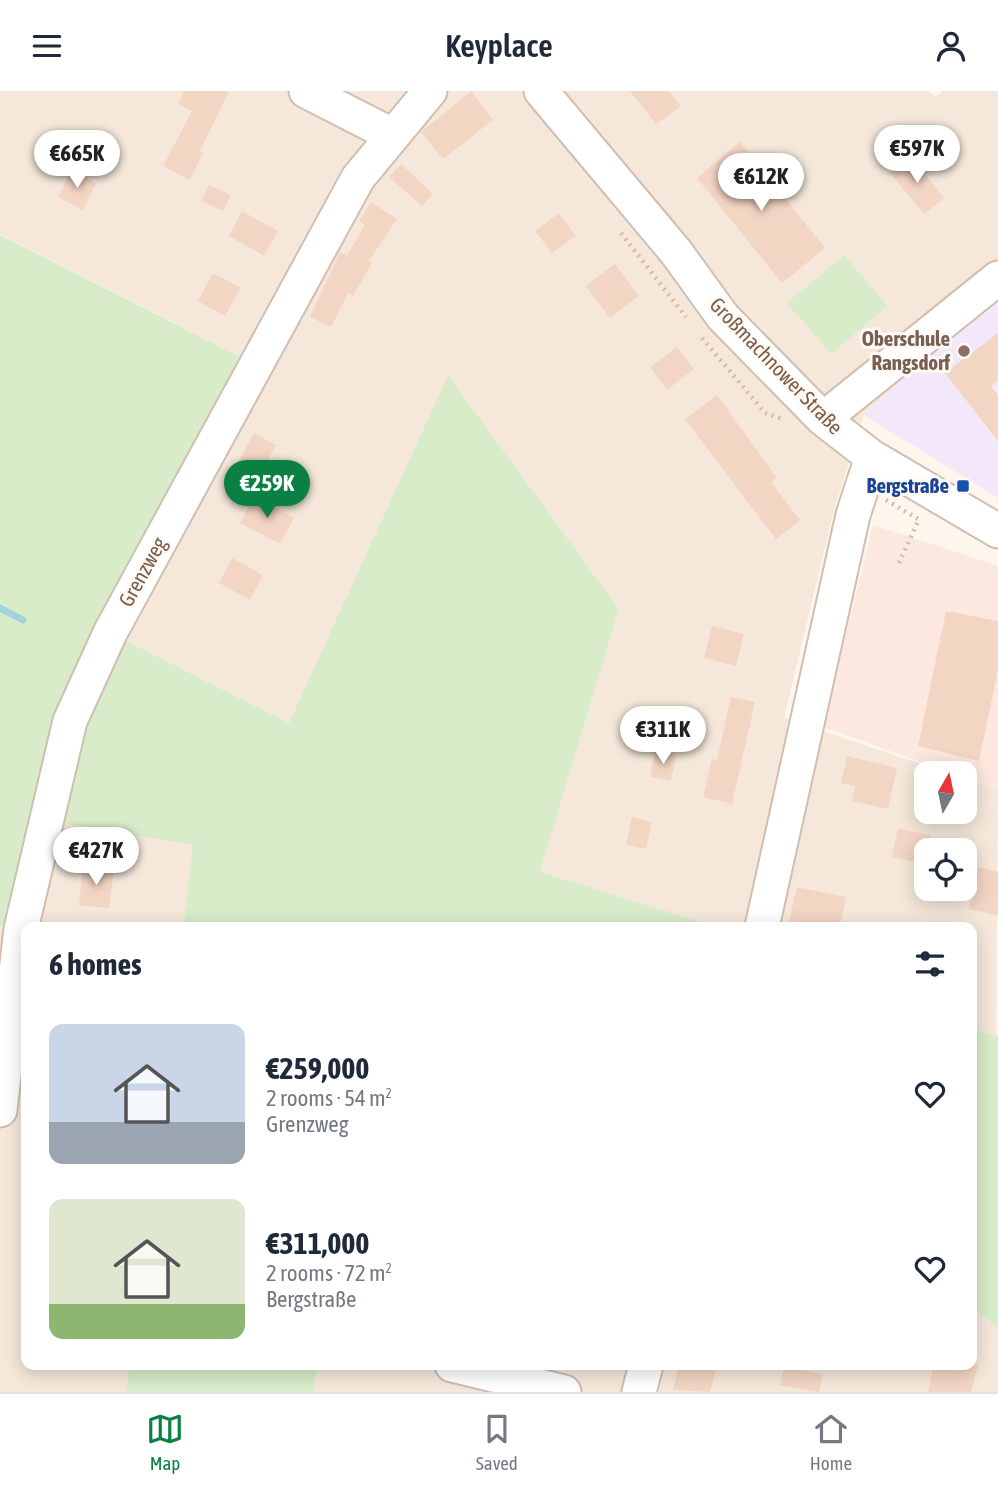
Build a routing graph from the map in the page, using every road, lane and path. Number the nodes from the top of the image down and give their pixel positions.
1 (306, 91) edge
2 (430, 91) edge
3 (541, 91) edge
4 (392, 135) junction
5 (998, 278) edge
6 (823, 419) junction
7 (872, 457) junction
8 (919, 519) dead end
9 (998, 531) edge
10 (899, 563) dead end
11 (23, 922) edge
12 (763, 922) edge
13 (21, 929) edge
14 (0, 1110) edge
15 (473, 1370) edge
16 (645, 1370) edge
17 (564, 1392) edge
18 (639, 1392) edge

1 - 4 street
2 - 4 street, Grenzweg
3 - 6 street, Großmachnower Straße
4 - 11 street, Grenzweg
5 - 6 street
6 - 7 street, Großmachnower Straße
7 - 9 street, Großmachnower Straße
7 - 12 street
8 - 10 path
13 - 14 street, Grenzweg
15 - 17 street
16 - 18 street

